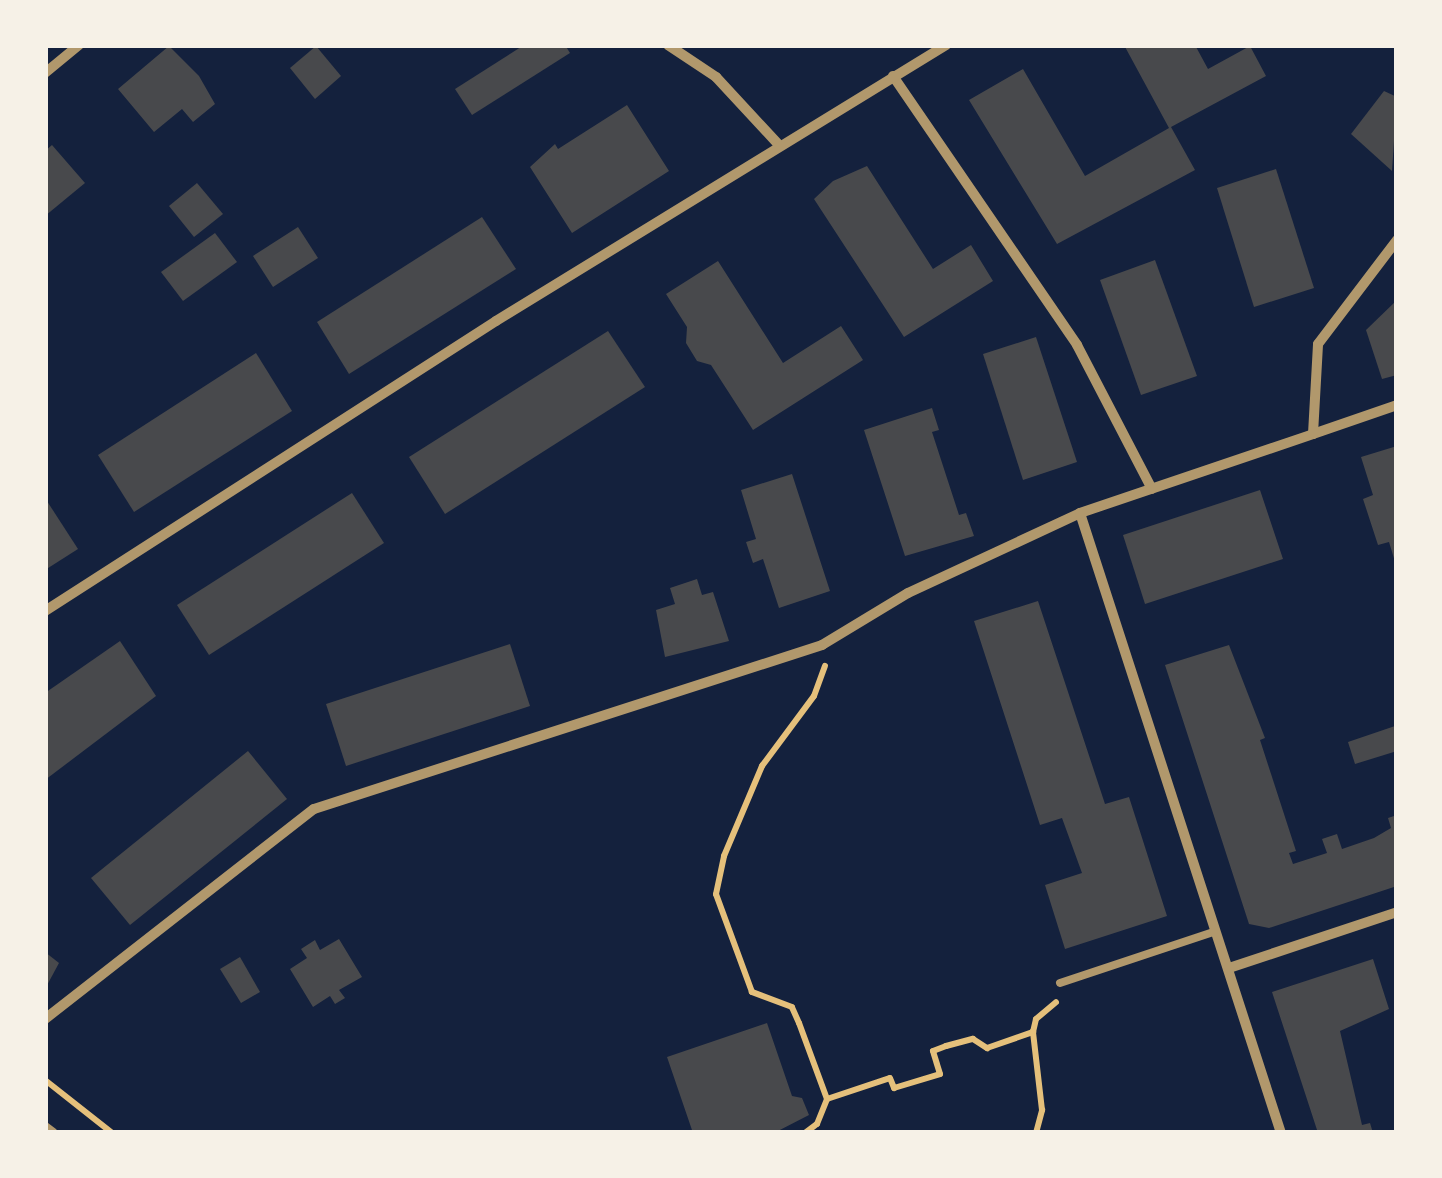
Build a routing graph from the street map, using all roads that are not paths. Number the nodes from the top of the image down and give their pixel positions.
1 (79, 45) edge
2 (668, 45) edge
3 (946, 45) edge
4 (45, 72) edge
5 (894, 76) junction
6 (778, 144) junction
7 (1397, 240) edge
8 (1397, 406) edge
9 (1314, 434) junction
10 (1152, 489) junction
11 (1080, 513) junction
12 (45, 611) edge
13 (1397, 912) edge
14 (1216, 931) junction
15 (1229, 968) junction
16 (1060, 983) road end
17 (45, 1019) edge
18 (45, 1127) edge
19 (53, 1133) edge
20 (1281, 1133) edge

1 - 4 street
2 - 6 street
3 - 5 street
5 - 6 street
5 - 10 street
6 - 12 street
7 - 9 street
8 - 9 street
9 - 10 street
10 - 11 street
11 - 14 street
11 - 17 street
13 - 15 street
14 - 15 street
14 - 16 lane
15 - 20 street
18 - 19 street

